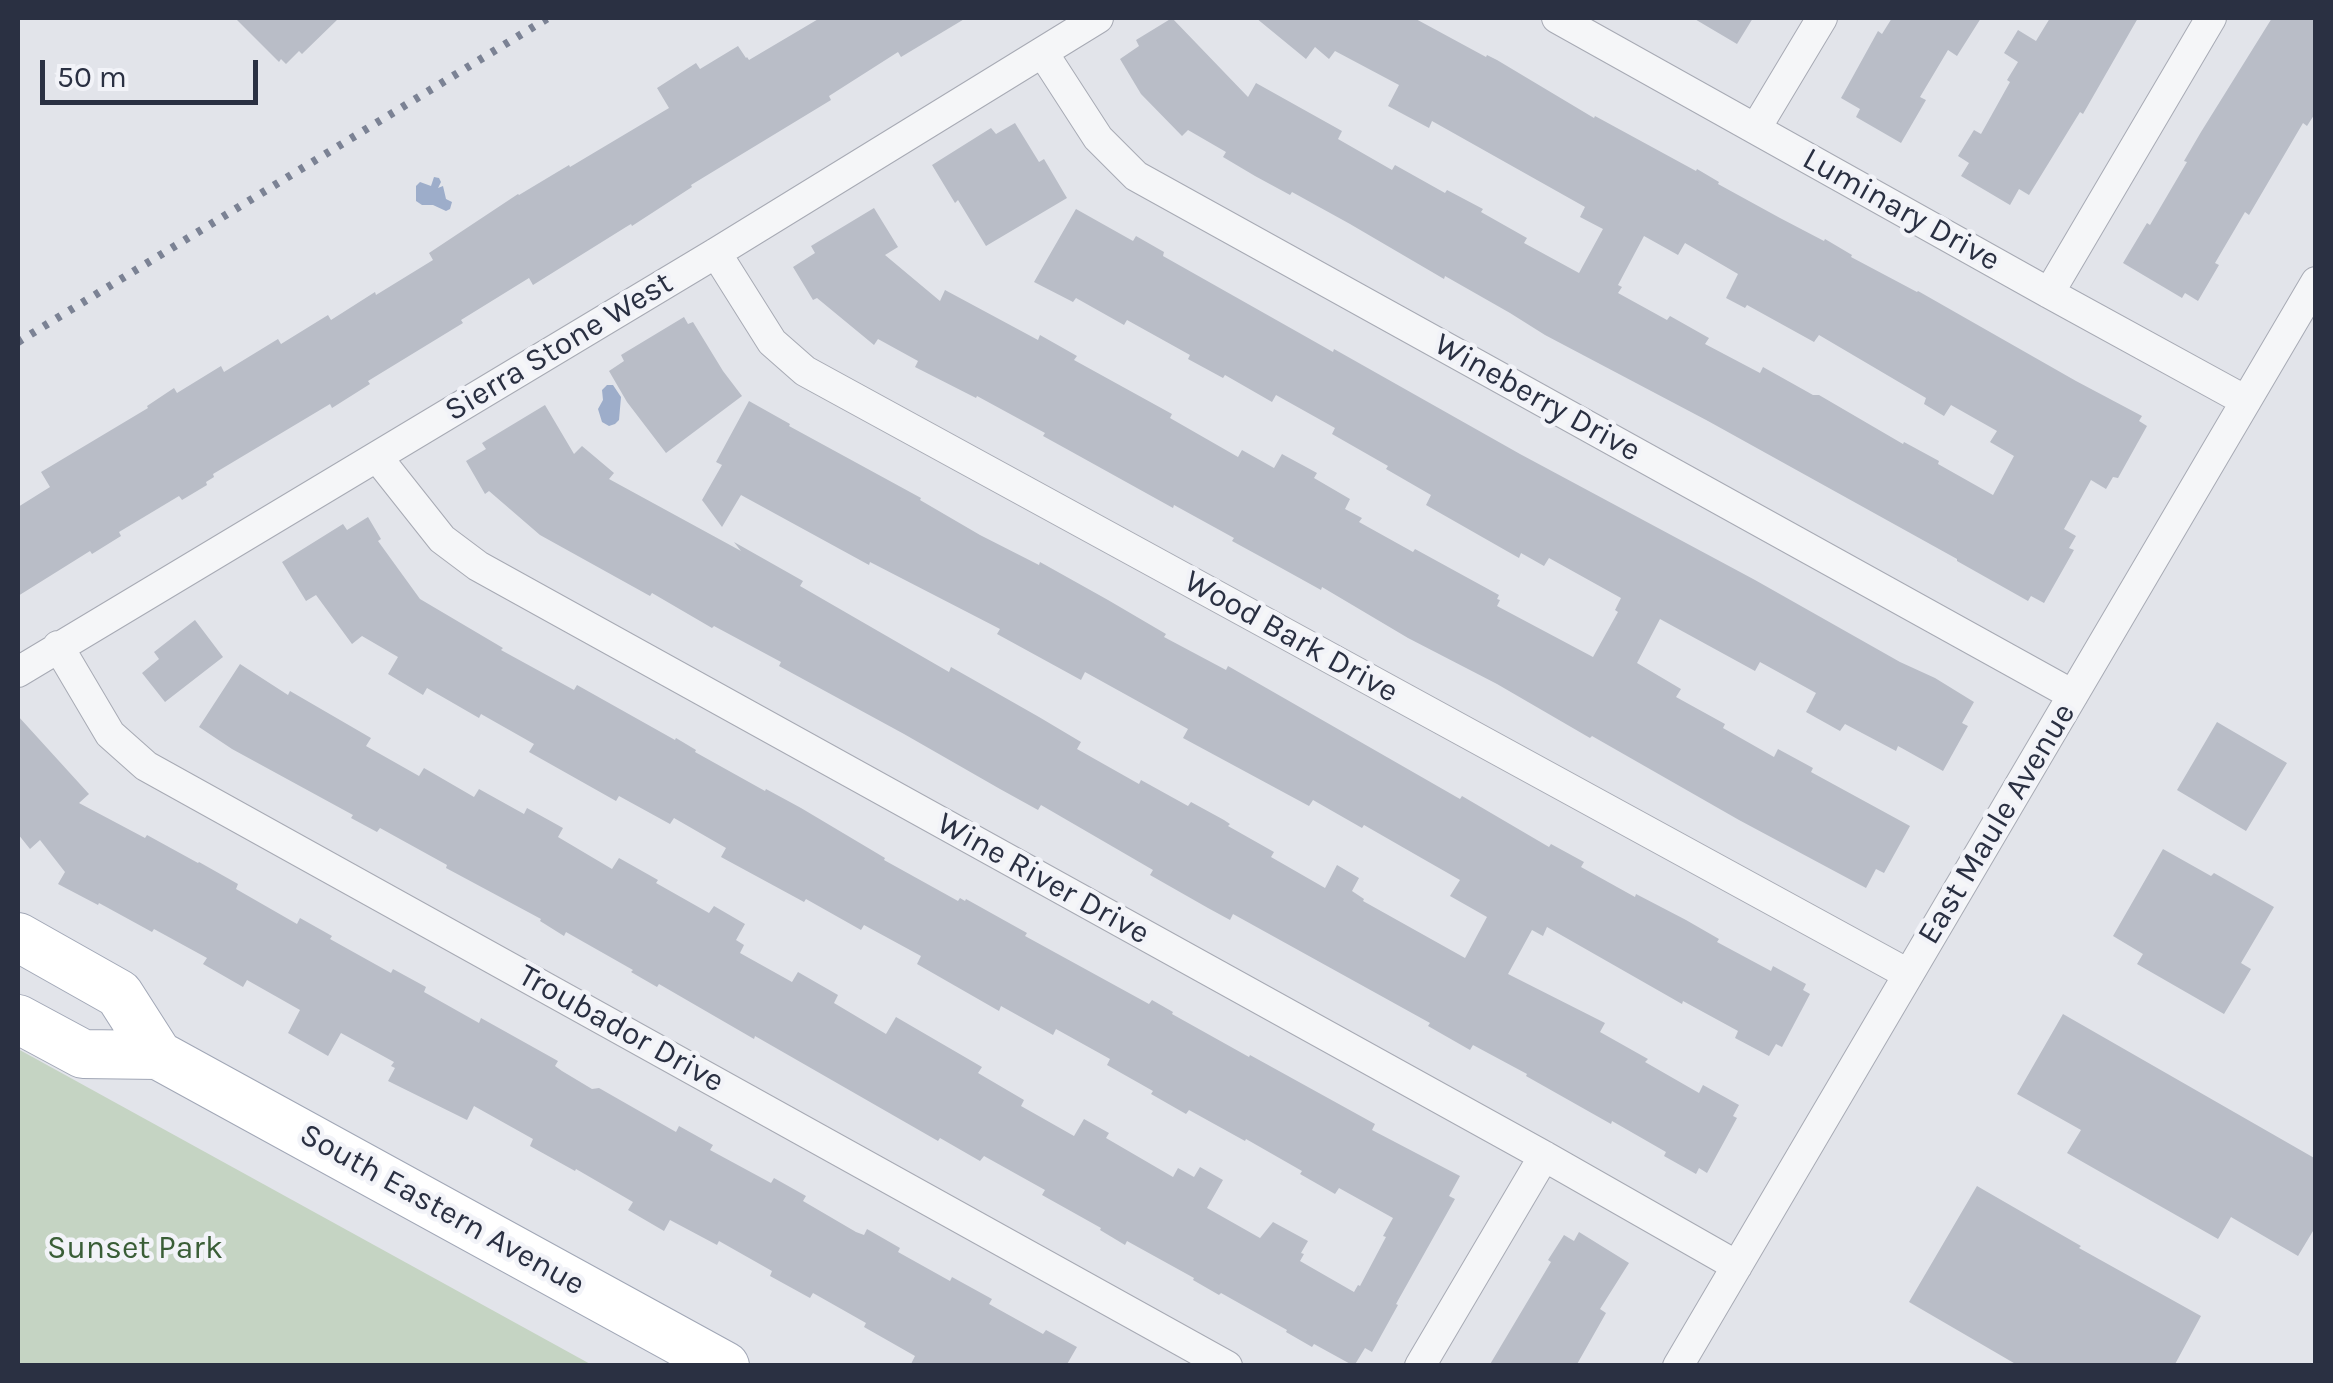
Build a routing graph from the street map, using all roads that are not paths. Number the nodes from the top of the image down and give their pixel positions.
1 (1098, 18) edge
2 (1557, 18) edge
3 (1822, 18) edge
4 (2211, 18) edge
5 (1043, 54) junction
6 (1756, 128) junction
7 (716, 252) junction
8 (2316, 282) edge
9 (2049, 293) junction
10 (2246, 400) junction
11 (377, 457) junction
12 (58, 646) junction
13 (18, 672) edge
14 (2072, 695) junction
15 (18, 937) edge
16 (1908, 974) junction
17 (18, 1019) edge
18 (158, 1054) junction
19 (1544, 1156) junction
20 (1736, 1266) junction
21 (725, 1366) edge
22 (1226, 1366) edge
23 (1420, 1366) edge
24 (1678, 1366) edge

1 - 5 street, Sierra Stone West
2 - 6 street, Luminary Drive
3 - 6 street
4 - 9 street
5 - 7 street, Sierra Stone West
5 - 14 street, Wineberry Drive
6 - 9 street, Luminary Drive
7 - 11 street, Sierra Stone West
7 - 16 street, Wood Bark Drive
8 - 10 street, East Maule Avenue
9 - 10 street, Luminary Drive
10 - 14 street, East Maule Avenue
11 - 12 street, Sierra Stone West
11 - 19 street, Wine River Drive
12 - 13 street, Sierra Stone West
12 - 22 street, Troubador Drive
14 - 16 street, East Maule Avenue
15 - 18 main road, South Eastern Avenue
16 - 20 street, East Maule Avenue
17 - 18 main road, South Eastern Avenue
18 - 21 main road, South Eastern Avenue
19 - 20 street, Wine River Drive
19 - 23 street
20 - 24 street, East Maule Avenue

